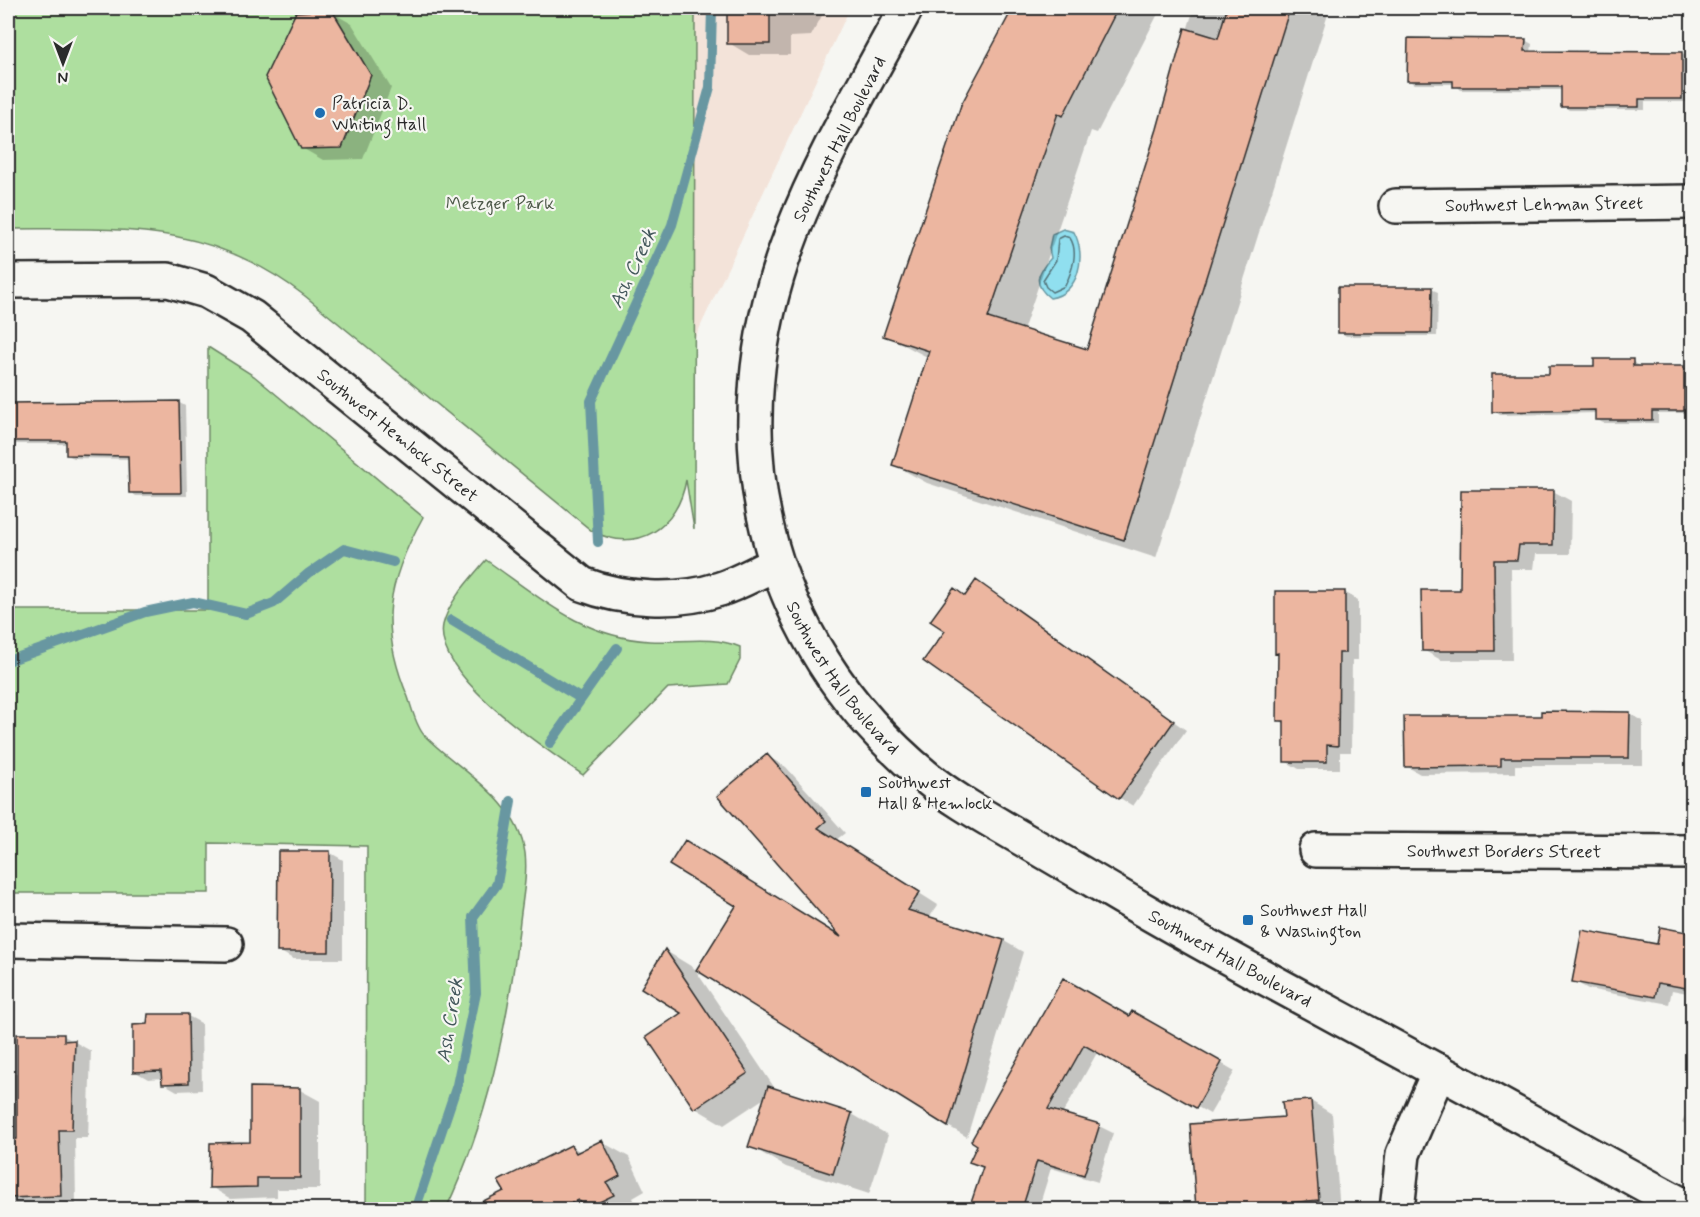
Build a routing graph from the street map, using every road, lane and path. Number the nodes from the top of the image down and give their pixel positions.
1 (906, 8) edge
2 (1692, 202) edge
3 (1396, 206) dead end
4 (8, 281) edge
5 (776, 564) junction
6 (1316, 850) dead end
7 (1692, 852) edge
8 (8, 940) edge
9 (226, 944) dead end
10 (1439, 1071) junction
11 (1398, 1209) edge
12 (1692, 1209) edge

1 - 5 street, Southwest Hall Boulevard
2 - 3 street, Southwest Lehman Street
4 - 5 street, Southwest Hemlock Street
5 - 10 street, Southwest Hall Boulevard
6 - 7 street, Southwest Borders Street
8 - 9 street
10 - 11 street
10 - 12 street, Southwest Hall Boulevard

